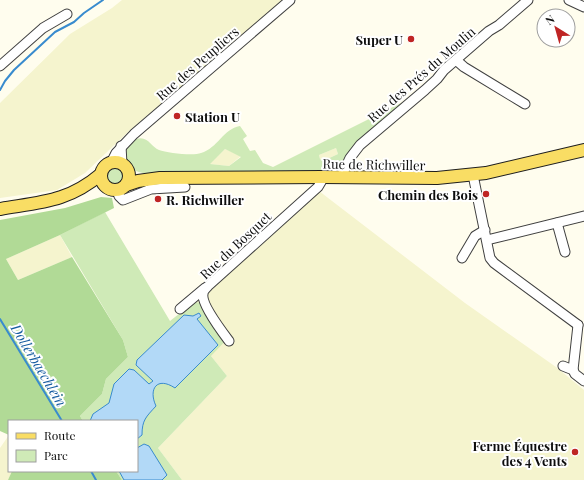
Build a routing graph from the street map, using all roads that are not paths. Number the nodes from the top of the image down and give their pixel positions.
1 (290, 0) edge
2 (528, 0) edge
3 (569, 0) edge
4 (584, 7) edge
5 (67, 14) dead end
6 (456, 60) junction
7 (0, 66) edge
8 (524, 104) dead end
9 (584, 150) edge
10 (120, 166) junction
11 (101, 174) junction
12 (473, 175) junction
13 (322, 177) junction
14 (342, 177) junction
15 (160, 178) junction
16 (185, 187) dead end
17 (116, 188) junction
18 (77, 191) junction
19 (0, 209) edge
20 (584, 216) edge
21 (557, 223) junction
22 (485, 230) junction
23 (487, 240) junction
24 (565, 252) dead end
25 (462, 258) dead end
26 (208, 286) junction
27 (180, 309) dead end
28 (581, 324) edge
29 (229, 341) dead end
30 (563, 366) dead end
31 (573, 370) junction
32 (584, 381) edge

1 - 10 street, Rue des Peupliers
2 - 6 street, Rue des Prés du Moulin
3 - 4 street
5 - 7 street
6 - 8 street
6 - 14 street, Rue des Prés du Moulin
9 - 12 main road, Rue de Richwiller
10 - 11 main road
10 - 15 main road, Rue de Richwiller
10 - 17 main road
11 - 17 main road
11 - 18 main road
12 - 14 main road, Rue de Richwiller
12 - 22 street
13 - 14 main road, Rue de Richwiller
13 - 15 main road, Rue de Richwiller
13 - 26 street, Rue du Bosquet
15 - 17 main road, Rue de Richwiller
16 - 17 street
17 - 18 main road, Rue de Richwiller
18 - 19 main road
20 - 21 street
21 - 23 street
21 - 24 street
22 - 23 street
22 - 25 street
23 - 28 street
26 - 27 street
26 - 29 street, Rue du Bosquet
28 - 31 street
30 - 31 street
31 - 32 street

